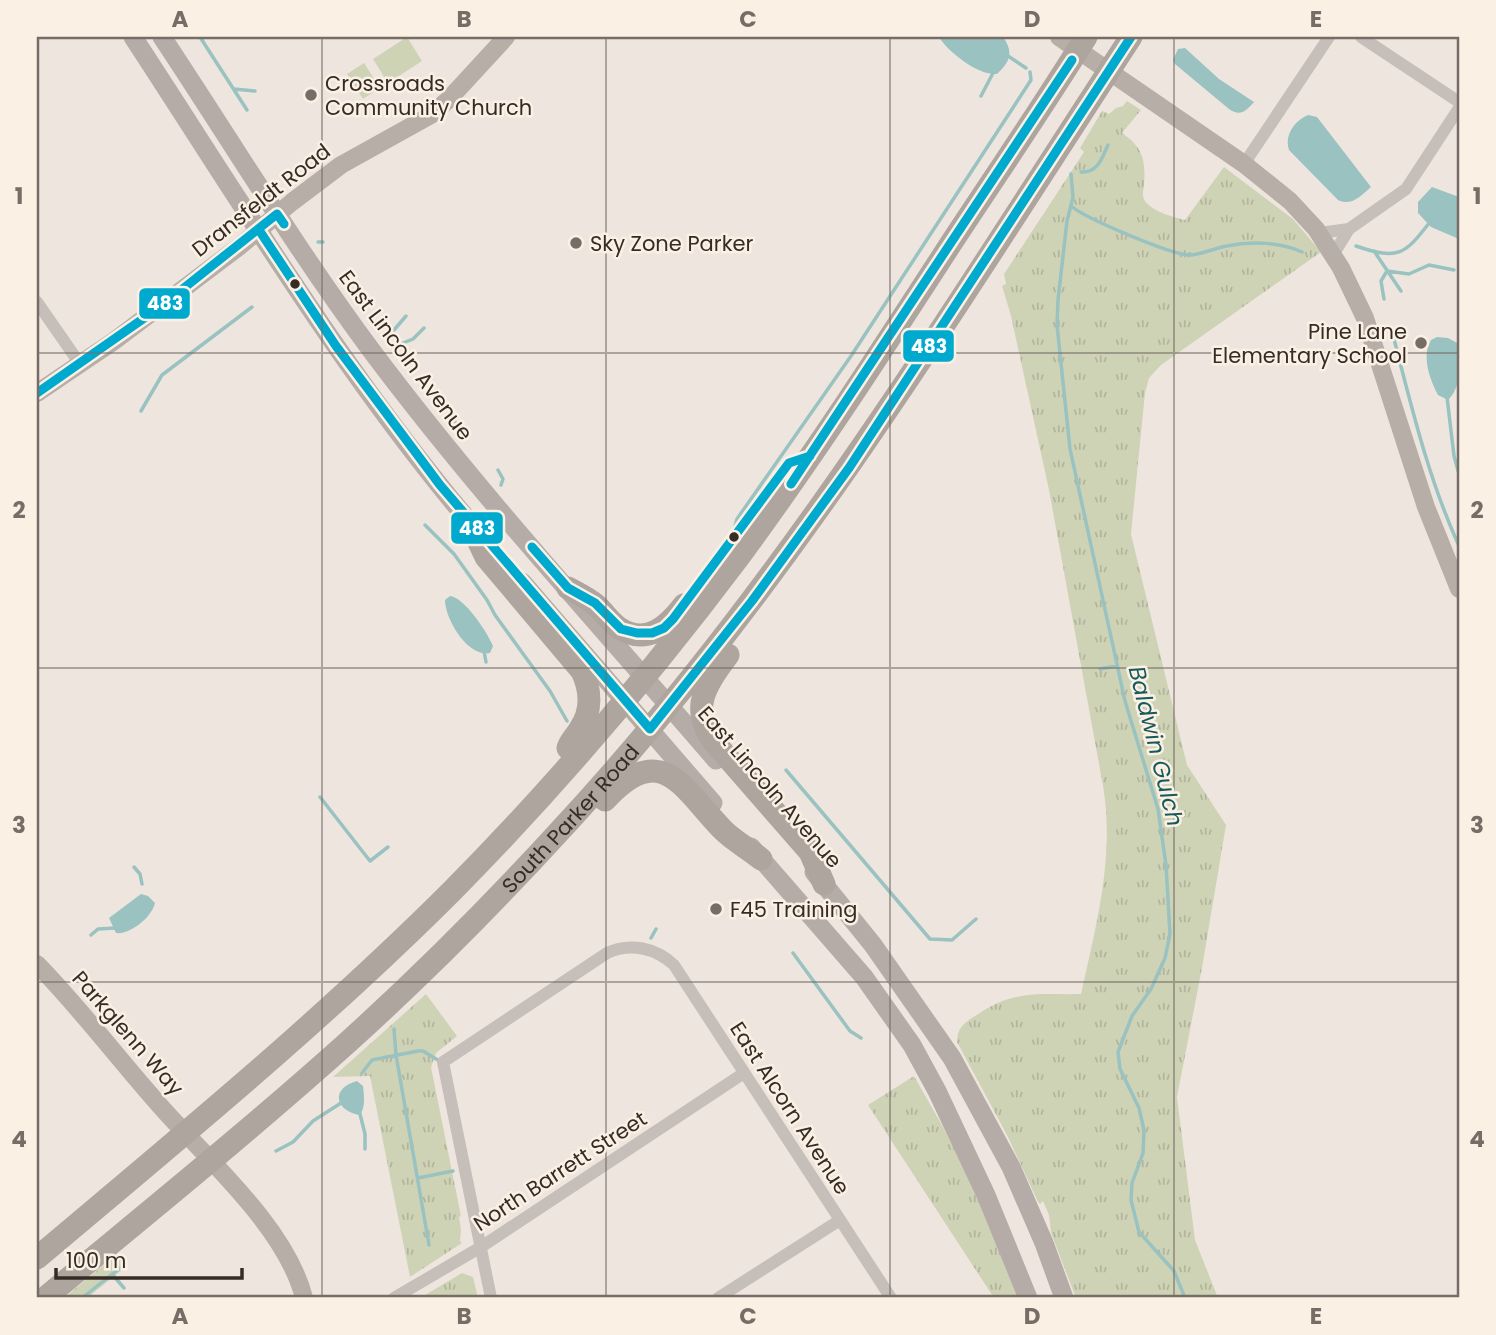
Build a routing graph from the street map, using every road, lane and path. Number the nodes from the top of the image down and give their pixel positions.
1 (133, 37) edge
2 (162, 37) edge
3 (506, 37) edge
4 (1059, 37) edge
5 (1131, 37) edge
6 (1329, 37) edge
7 (1361, 37) edge
8 (1082, 43) edge
9 (1109, 70) junction
10 (1459, 102) edge
11 (1459, 108) edge
12 (1244, 164) junction
13 (277, 214) junction
14 (1349, 229) junction
15 (259, 230) junction
16 (1319, 233) junction
17 (1333, 255) junction
18 (37, 302) edge
19 (80, 364) junction
20 (37, 393) edge
21 (810, 456) junction
22 (469, 521) junction
23 (568, 588) junction
24 (1459, 589) edge
25 (752, 601) junction
26 (645, 677) junction
27 (624, 701) junction
28 (669, 706) junction
29 (649, 729) junction
30 (566, 768) junction
31 (761, 859) junction
32 (824, 884) junction
33 (480, 915) junction
34 (37, 964) edge
35 (744, 1073) junction
36 (185, 1133) junction
37 (210, 1160) junction
38 (840, 1220) junction
39 (481, 1247) junction
40 (37, 1258) edge
41 (45, 1298) edge
42 (304, 1298) edge
43 (394, 1298) edge
44 (491, 1298) edge
45 (719, 1298) edge
46 (891, 1298) edge
47 (1028, 1298) edge
48 (1065, 1298) edge

1 - 15 main road
2 - 13 main road, East Lincoln Avenue
3 - 13 street, Dransfeldt Road
4 - 8 street
5 - 9 highway, South Parker Road
6 - 12 street
7 - 10 street
8 - 9 street
8 - 21 highway, South Parker Road
9 - 12 street
9 - 25 highway, South Parker Road
11 - 14 street
12 - 16 street
13 - 15 street, Dransfeldt Road
13 - 23 main road, East Lincoln Avenue
14 - 16 street
14 - 17 street
15 - 19 street, Dransfeldt Road
15 - 22 main road
16 - 17 street
17 - 24 street
18 - 19 street
19 - 20 street, Dransfeldt Road
21 - 23 highway
21 - 26 highway, South Parker Road
22 - 27 main road
22 - 30 highway
23 - 26 main road, East Lincoln Avenue
25 - 28 highway, South Parker Road
25 - 32 highway
26 - 27 highway, South Parker Road
26 - 28 main road, East Lincoln Avenue
27 - 29 main road
27 - 30 highway, South Parker Road
28 - 29 highway, South Parker Road
28 - 32 main road, East Lincoln Avenue
29 - 31 main road
29 - 33 highway, South Parker Road
30 - 36 highway, South Parker Road
31 - 33 highway
31 - 47 main road
32 - 48 main road, East Lincoln Avenue
33 - 37 highway, South Parker Road
34 - 36 street, Parkglenn Way
35 - 38 street, East Alcorn Avenue
35 - 39 street, North Barrett Street
35 - 39 street, East Alcorn Avenue
36 - 37 street, Parkglenn Way
36 - 40 highway, South Parker Road
37 - 41 highway, South Parker Road
37 - 42 street, Parkglenn Way
38 - 45 street
38 - 46 street, East Alcorn Avenue
39 - 43 street, North Barrett Street
39 - 44 street

